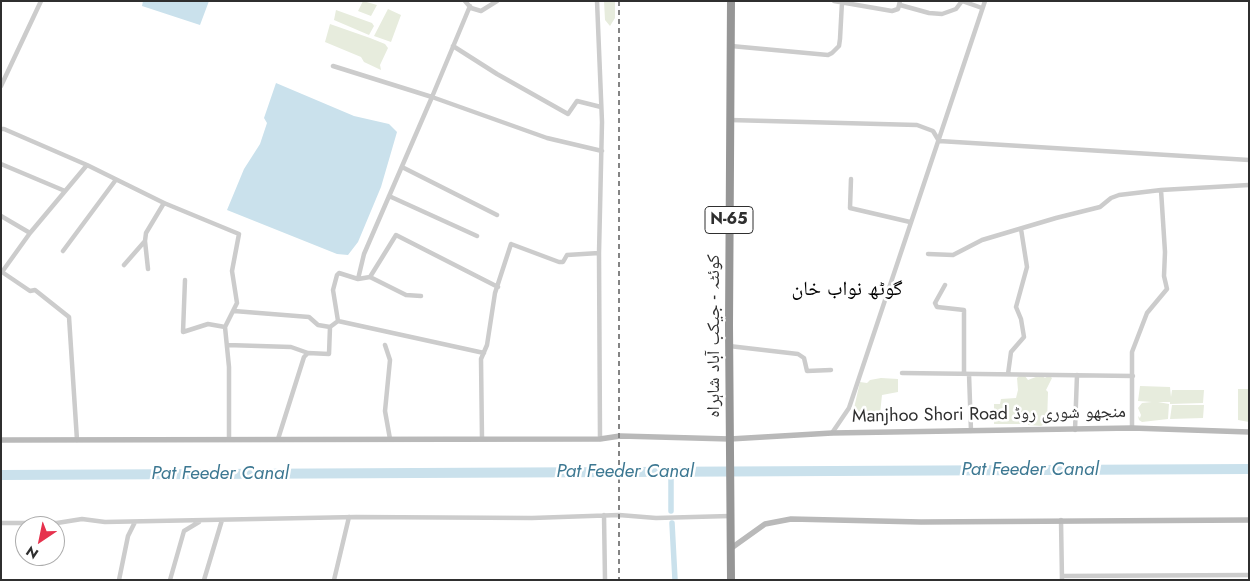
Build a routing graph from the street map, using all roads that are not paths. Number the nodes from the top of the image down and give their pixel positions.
1 (41, 1) edge
2 (465, 1) edge
3 (497, 1) edge
4 (597, 1) edge
5 (731, 1) edge
6 (834, 1) edge
7 (962, 1) edge
8 (985, 1) edge
9 (842, 2) edge
10 (900, 3) edge
11 (470, 6) junction
12 (982, 8) junction
13 (453, 46) junction
14 (730, 46) junction
15 (332, 66) dead end
16 (3, 79) edge
17 (1, 86) edge
18 (432, 97) junction
19 (601, 107) junction
20 (730, 120) junction
21 (1, 129) edge
22 (938, 141) junction
23 (602, 151) junction
24 (1249, 160) edge
25 (1, 164) edge
26 (87, 166) junction
27 (402, 167) junction
28 (851, 179) dead end
29 (115, 181) junction
30 (1249, 185) edge
31 (1161, 190) junction
32 (65, 191) junction
33 (390, 196) junction
34 (164, 203) junction
35 (497, 215) dead end
36 (1, 216) edge
37 (910, 222) junction
38 (1021, 229) junction
39 (30, 233) junction
40 (477, 236) dead end
41 (145, 241) junction
42 (62, 251) dead end
43 (599, 253) junction
44 (928, 254) dead end
45 (124, 265) dead end
46 (148, 269) dead end
47 (370, 277) junction
48 (358, 279) junction
49 (185, 280) dead end
50 (945, 285) dead end
51 (498, 287) junction
52 (421, 296) dead end
53 (234, 310) junction
54 (338, 321) junction
55 (225, 327) junction
56 (330, 327) junction
57 (227, 345) junction
58 (385, 345) dead end
59 (729, 346) junction
60 (308, 353) junction
61 (484, 353) junction
62 (831, 370) dead end
63 (902, 373) dead end
64 (966, 374) junction
65 (1008, 374) junction
66 (1077, 375) junction
67 (1133, 376) junction
68 (1132, 428) junction
69 (1075, 430) junction
70 (972, 431) junction
71 (1249, 432) edge
72 (832, 433) junction
73 (229, 439) junction
74 (278, 439) junction
75 (390, 439) junction
76 (482, 439) junction
77 (600, 439) junction
78 (730, 439) junction
79 (1, 440) edge
80 (76, 440) junction
81 (604, 515) junction
82 (730, 516) junction
83 (350, 517) junction
84 (222, 520) junction
85 (1061, 520) junction
86 (1249, 520) edge
87 (201, 521) junction
88 (135, 522) junction
89 (1, 523) edge
90 (730, 549) junction
91 (1249, 575) edge
92 (1062, 578) edge
93 (119, 580) edge
94 (170, 580) edge
95 (204, 580) edge
96 (334, 580) edge
97 (605, 580) edge
98 (731, 580) edge

1 - 16 street
2 - 11 street
3 - 11 street
4 - 19 street
5 - 14 highway, کوئٹہ - جیکب آباد شاہراہ / N-65
6 - 9 street
7 - 10 street
7 - 12 street
8 - 12 street
9 - 10 street
9 - 14 street
11 - 13 street
12 - 22 street
13 - 18 street
13 - 19 street
14 - 20 highway, کوئٹہ - جیکب آباد شاہراہ / N-65
15 - 18 street
16 - 17 street
18 - 23 street
18 - 27 street
19 - 23 street
20 - 22 street
20 - 59 highway, کوئٹہ - جیکب آباد شاہراہ / N-65
21 - 26 street
22 - 24 street
22 - 37 street
23 - 43 street
25 - 32 street
26 - 29 street
26 - 32 street
27 - 33 street
27 - 35 street
28 - 37 street
29 - 34 street
29 - 42 street
30 - 31 street
31 - 38 street
31 - 67 street
32 - 39 street
33 - 40 street
33 - 48 street
34 - 41 street
34 - 53 street
36 - 39 street
37 - 72 street
38 - 44 street
38 - 65 street
39 - 80 street
41 - 45 street
41 - 46 street
43 - 51 street
43 - 77 street
47 - 48 street
47 - 51 street
47 - 52 street
48 - 54 street
49 - 55 street
50 - 64 street
51 - 61 street
53 - 55 street
53 - 56 street
54 - 56 street
54 - 61 street
55 - 57 street
56 - 60 street
57 - 60 street
57 - 73 street
58 - 75 street
59 - 62 street
59 - 78 highway, کوئٹہ - جیکب آباد شاہراہ / N-65
60 - 74 street
61 - 76 street
63 - 64 street
64 - 65 street
64 - 70 street
65 - 66 street
66 - 67 street
66 - 69 street
67 - 68 street
68 - 69 street, Manjhoo Shori Road منجھو شوری روڈ
68 - 71 street, Manjhoo Shori Road منجھو شوری روڈ
69 - 70 street, Manjhoo Shori Road منجھو شوری روڈ
70 - 72 street, Manjhoo Shori Road منجھو شوری روڈ
72 - 78 street, Manjhoo Shori Road منجھو شوری روڈ
73 - 74 street, Manjhoo Shori Road منجھو شوری روڈ
73 - 80 street, Manjhoo Shori Road منجھو شوری روڈ
74 - 75 street, Manjhoo Shori Road منجھو شوری روڈ
75 - 76 street, Manjhoo Shori Road منجھو شوری روڈ
76 - 77 street, Manjhoo Shori Road منجھو شوری روڈ
77 - 78 street, Manjhoo Shori Road منجھو شوری روڈ
78 - 82 highway, کوئٹہ - جیکب آباد شاہراہ / N-65
79 - 80 street, Manjhoo Shori Road منجھو شوری روڈ
81 - 82 street
81 - 83 street
81 - 97 street
82 - 90 highway, کوئٹہ - جیکب آباد شاہراہ / N-65
83 - 84 street
83 - 96 street
84 - 87 street
84 - 95 street
85 - 86 street
85 - 90 street
85 - 92 street
87 - 88 street
87 - 94 street
88 - 89 street
88 - 93 street
90 - 98 highway, کوئٹہ - جیکب آباد شاہراہ / N-65
91 - 92 street

